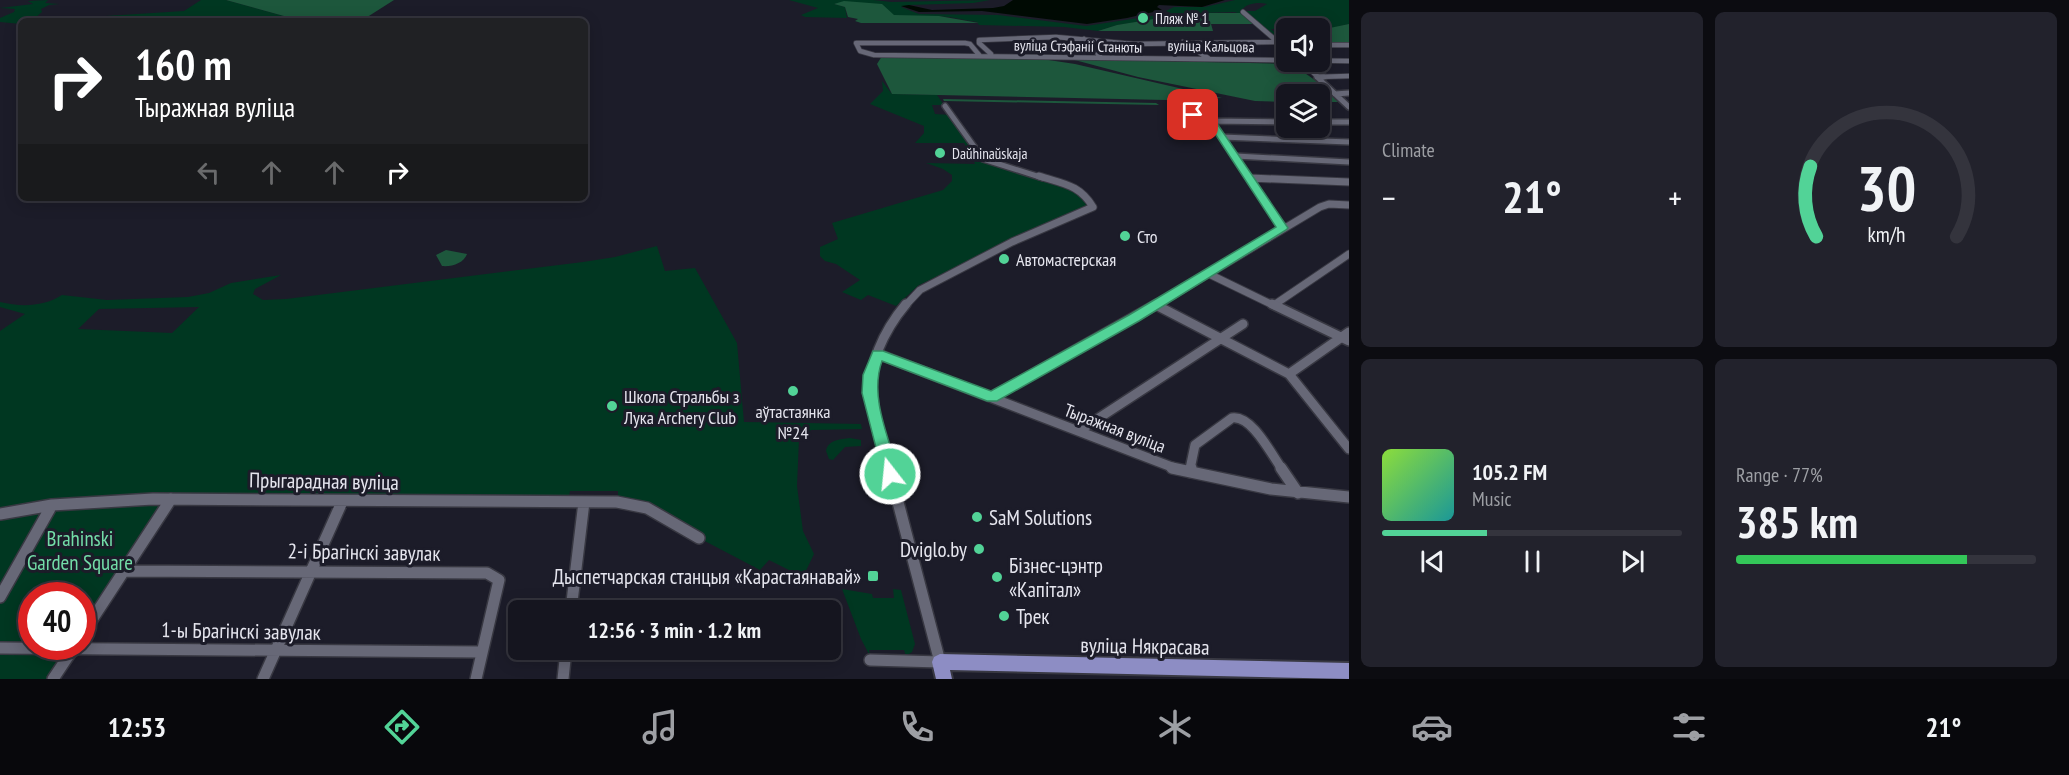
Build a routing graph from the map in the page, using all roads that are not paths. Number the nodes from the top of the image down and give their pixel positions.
1 (1243, 12) dead end
2 (1084, 39) junction
3 (1276, 40) edge
4 (1183, 42) junction
5 (1276, 43) edge
6 (1330, 45) edge
7 (1349, 45) edge
8 (991, 54) junction
9 (979, 55) junction
10 (1100, 56) junction
11 (1208, 58) junction
12 (1276, 59) edge
13 (1276, 61) edge
14 (1330, 61) edge
15 (1349, 61) edge
16 (1312, 72) edge
17 (1349, 76) edge
18 (1317, 77) junction
19 (1349, 93) edge
20 (1335, 94) junction
21 (945, 106) dead end
22 (1349, 107) edge
23 (1190, 115) dead end
24 (1211, 121) junction
25 (1276, 122) edge
26 (1330, 122) edge
27 (1348, 123) edge
28 (1222, 137) junction
29 (1349, 142) edge
30 (1236, 156) junction
31 (1349, 162) edge
32 (1250, 178) junction
33 (1349, 182) edge
34 (1349, 205) edge
35 (1282, 228) junction
36 (1349, 254) edge
37 (1207, 273) junction
38 (1156, 305) junction
39 (1274, 305) junction
40 (1243, 324) dead end
41 (1347, 336) edge
42 (1219, 338) junction
43 (878, 354) junction
44 (1289, 374) junction
45 (992, 397) junction
46 (1079, 431) junction
47 (1349, 449) edge
48 (1190, 472) junction
49 (1298, 493) junction
50 (1349, 497) edge
51 (171, 499) junction
52 (342, 502) junction
53 (584, 502) junction
54 (52, 505) junction
55 (0, 514) edge
56 (699, 538) dead end
57 (125, 571) junction
58 (311, 571) junction
59 (0, 597) edge
60 (572, 600) edge
61 (96, 614) edge
62 (0, 648) edge
63 (18, 648) edge
64 (96, 648) edge
65 (274, 652) junction
66 (481, 652) junction
67 (66, 660) edge
68 (565, 660) edge
69 (870, 660) dead end
70 (940, 662) junction
71 (1349, 671) edge
72 (53, 679) edge
73 (263, 679) edge
74 (476, 679) edge
75 (563, 679) edge
76 (945, 679) edge

1 - 3 street
2 - 4 street, вуліца Кальцова
2 - 8 street, вуліца Кальцова
2 - 10 street
4 - 5 street, вуліца Кальцова
4 - 11 street
6 - 7 street
8 - 9 street, вуліца Кальцова
8 - 10 street, вуліца Кальцова
9 - 9 street, вуліца Стэфаніі Станюты
9 - 13 street, вуліца Стэфаніі Станюты
10 - 11 street, вуліца Кальцова
11 - 12 street, вуліца Кальцова
14 - 15 street, вуліца Стэфаніі Станюты
16 - 18 street
17 - 18 street
18 - 20 street
19 - 20 street
20 - 22 street
21 - 43 street
23 - 24 street
24 - 25 street
24 - 28 street
26 - 27 street
28 - 29 street
28 - 30 street
30 - 31 street
30 - 32 street
32 - 33 street
32 - 35 street
34 - 35 street
35 - 37 street
36 - 39 street
37 - 38 street
37 - 39 street
38 - 42 street
38 - 45 street
39 - 41 street
40 - 42 street
41 - 44 street
42 - 44 street
42 - 46 street
43 - 45 street, Тыражная вуліца
43 - 70 street
44 - 47 street
45 - 46 street, Тыражная вуліца
46 - 48 street, Тыражная вуліца
48 - 49 street, Тыражная вуліца
48 - 49 street
49 - 50 street, Тыражная вуліца
51 - 52 street, Прыгарадная вуліца
51 - 54 street, Прыгарадная вуліца
51 - 57 street
52 - 53 street, Прыгарадная вуліца
52 - 58 street
53 - 56 street, Прыгарадная вуліца
53 - 60 street
54 - 55 street, Прыгарадная вуліца
54 - 59 street
57 - 58 street, 2-і Брагінскі завулак
57 - 61 street
58 - 65 street
58 - 66 street, 2-і Брагінскі завулак
62 - 63 street, 1-ы Брагінскі завулак
64 - 65 street, 1-ы Брагінскі завулак
65 - 66 street, 1-ы Брагінскі завулак
65 - 73 street
66 - 74 street, 2-і Брагінскі завулак
67 - 72 street
68 - 75 street
69 - 70 street
70 - 71 main road, вуліца Някрасава
70 - 76 main road

